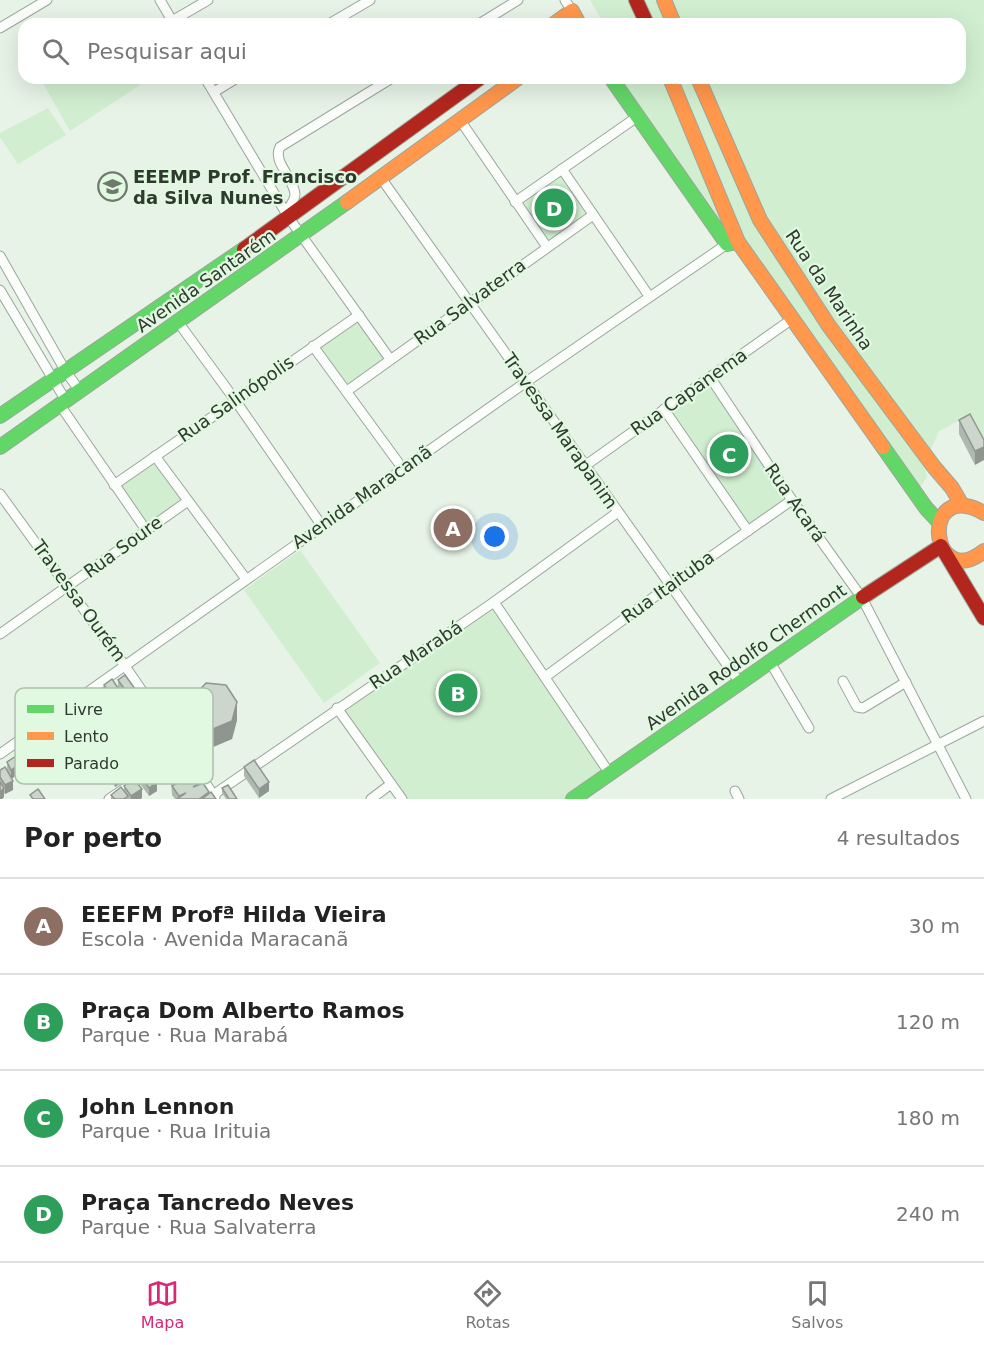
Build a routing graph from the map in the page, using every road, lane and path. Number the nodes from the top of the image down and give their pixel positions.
1 (45, 0) edge
2 (160, 0) edge
3 (208, 0) edge
4 (370, 0) edge
5 (518, 0) edge
6 (636, 0) edge
7 (664, 0) edge
8 (568, 6) edge
9 (170, 18) edge
10 (181, 18) edge
11 (339, 18) edge
12 (489, 18) edge
13 (559, 18) edge
14 (644, 18) edge
15 (672, 18) edge
16 (0, 28) edge
17 (209, 84) edge
18 (227, 84) edge
19 (382, 84) edge
20 (472, 84) edge
21 (510, 84) edge
22 (615, 84) edge
23 (672, 84) edge
24 (701, 84) edge
25 (214, 92) junction
26 (637, 117) junction
27 (460, 120) junction
28 (562, 169) junction
29 (381, 178) junction
30 (515, 202) junction
31 (287, 215) junction
32 (594, 215) junction
33 (302, 235) junction
34 (732, 243) junction
35 (547, 248) junction
36 (0, 256) edge
37 (0, 290) edge
38 (649, 296) junction
39 (470, 303) junction
40 (9, 306) junction
41 (0, 311) edge
42 (359, 315) junction
43 (792, 319) junction
44 (178, 322) junction
45 (313, 346) junction
46 (390, 359) junction
47 (66, 372) junction
48 (710, 377) junction
49 (53, 380) junction
50 (526, 382) junction
51 (80, 391) junction
52 (347, 391) junction
53 (235, 399) junction
54 (63, 403) junction
55 (664, 409) junction
56 (0, 416) edge
57 (0, 447) edge
58 (155, 456) junction
59 (586, 465) junction
60 (403, 469) junction
61 (114, 485) junction
62 (0, 494) edge
63 (792, 500) junction
64 (188, 501) junction
65 (962, 505) junction
66 (618, 512) junction
67 (984, 513) edge
68 (939, 522) junction
69 (322, 526) junction
70 (146, 530) junction
71 (748, 531) junction
72 (941, 546) junction
73 (984, 551) edge
74 (246, 579) junction
75 (669, 586) junction
76 (67, 588) junction
77 (862, 598) junction
78 (494, 602) junction
79 (984, 618) edge
80 (0, 634) edge
81 (770, 662) junction
82 (125, 666) junction
83 (545, 677) junction
84 (843, 681) dead end
85 (906, 682) junction
86 (740, 683) junction
87 (94, 688) edge
88 (140, 688) edge
89 (337, 708) junction
90 (984, 721) edge
91 (809, 728) dead end
92 (15, 743) edge
93 (940, 745) junction
94 (0, 754) edge
95 (610, 774) junction
96 (131, 784) edge
97 (206, 784) edge
98 (391, 784) junction
99 (215, 797) edge
100 (109, 799) edge
101 (371, 799) edge
102 (402, 799) edge
103 (573, 799) edge
104 (831, 799) edge
105 (966, 799) edge

1 - 16 street
2 - 9 street
3 - 10 street
4 - 11 street
5 - 12 street
6 - 14 main road
7 - 15 main road
8 - 13 main road
17 - 25 street
18 - 25 street
19 - 31 street
20 - 31 main road, Avenida Santarém
21 - 27 main road, Avenida Santarém
22 - 26 main road
23 - 34 main road
24 - 65 main road, Rua da Marinha
25 - 31 street
26 - 28 street
26 - 34 main road
27 - 29 main road, Avenida Santarém
27 - 30 street
28 - 30 street
28 - 32 street
29 - 33 main road, Avenida Santarém
29 - 39 street, Travessa Marapanim
30 - 35 street
31 - 33 street
31 - 47 main road, Avenida Santarém
32 - 35 street, Rua Salvaterra
32 - 38 street
33 - 42 street
33 - 44 main road, Avenida Santarém
34 - 38 street, Avenida Maracanã
34 - 43 main road
35 - 39 street, Rua Salvaterra
36 - 47 street
37 - 40 street
38 - 50 street, Avenida Maracanã
39 - 46 street, Rua Salvaterra
39 - 50 street, Travessa Marapanim
40 - 41 street
40 - 49 street
42 - 45 street, Rua Salinópolis
42 - 46 street
43 - 48 street, Rua Capanema
43 - 68 main road
44 - 51 main road, Avenida Santarém
44 - 53 street
45 - 52 street
45 - 53 street, Rua Salinópolis
46 - 52 street, Rua Salvaterra
47 - 49 main road, Avenida Santarém
47 - 51 street
48 - 55 street, Rua Capanema
48 - 63 street, Rua Acará
49 - 54 street
49 - 56 main road, Avenida Santarém
50 - 59 street, Travessa Marapanim
50 - 60 street, Avenida Maracanã
51 - 54 main road, Avenida Santarém
52 - 60 street
53 - 58 street, Rua Salinópolis
53 - 69 street
54 - 57 main road, Avenida Santarém
54 - 61 street
55 - 59 street, Rua Capanema
55 - 71 street
58 - 61 street, Rua Salinópolis
58 - 64 street
59 - 66 street, Travessa Marapanim
60 - 69 street, Avenida Maracanã
61 - 70 street
62 - 76 street, Travessa Ourém
63 - 71 street, Rua Itaituba
63 - 77 street, Rua Acará
64 - 70 street, Rua Soure
64 - 74 street
65 - 67 main road
65 - 68 main road
66 - 75 street, Travessa Marapanim
66 - 78 street, Rua Marabá
68 - 72 main road
69 - 74 street, Avenida Maracanã
70 - 76 street, Rua Soure
71 - 75 street, Rua Itaituba
72 - 73 main road
72 - 77 main road, Avenida Rodolfo Chermont
72 - 79 main road
74 - 82 street, Avenida Maracanã
75 - 83 street, Rua Itaituba
75 - 86 street, Travessa Marapanim
76 - 80 street, Rua Soure
76 - 82 street, Travessa Ourém
77 - 81 main road, Avenida Rodolfo Chermont
77 - 85 street, Rua Acará
78 - 83 street
78 - 89 street, Rua Marabá
81 - 86 main road, Avenida Rodolfo Chermont
81 - 91 street
82 - 87 street, Avenida Maracanã
82 - 88 street, Travessa Ourém
83 - 95 street
84 - 85 street
85 - 93 street, Rua Acará
86 - 95 main road, Avenida Rodolfo Chermont
89 - 98 street
89 - 99 street, Rua Marabá
90 - 93 street
92 - 94 street, Avenida Maracanã
93 - 104 street
93 - 105 street, Rua Acará
95 - 103 main road, Avenida Rodolfo Chermont
96 - 100 street
97 - 99 street, Travessa Ourém
98 - 101 street
98 - 102 street

